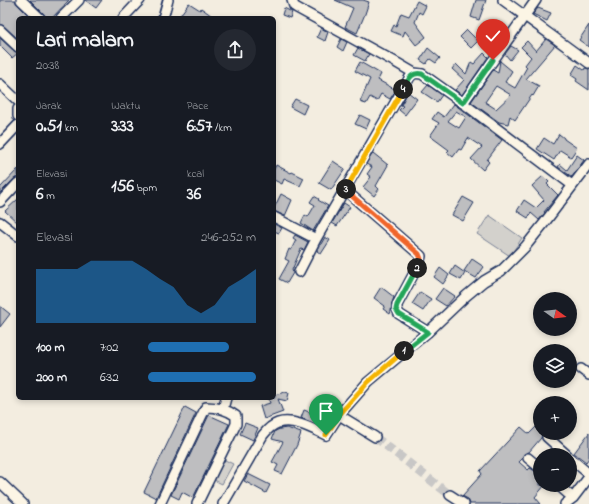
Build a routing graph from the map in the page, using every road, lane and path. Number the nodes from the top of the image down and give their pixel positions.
1 (21, 0) edge
2 (140, 0) edge
3 (168, 0) edge
4 (292, 0) edge
5 (503, 0) edge
6 (536, 0) edge
7 (76, 1) edge
8 (38, 16) edge
9 (63, 16) edge
10 (125, 16) edge
11 (164, 16) edge
12 (524, 16) junction
13 (0, 30) edge
14 (16, 45) edge
15 (589, 63) edge
16 (414, 73) junction
17 (0, 84) edge
18 (16, 100) edge
19 (463, 103) junction
20 (16, 127) edge
21 (0, 144) edge
22 (589, 164) edge
23 (572, 185) junction
24 (16, 186) edge
25 (345, 190) junction
26 (0, 202) edge
27 (276, 218) edge
28 (0, 222) edge
29 (16, 234) edge
30 (316, 239) junction
31 (299, 272) dead end
32 (428, 332) junction
33 (226, 400) edge
34 (223, 410) junction
35 (339, 415) junction
36 (375, 437) tunnel mouth
37 (551, 440) edge
38 (560, 448) edge
39 (528, 458) dead end
40 (533, 462) edge
41 (577, 465) edge
42 (589, 476) edge
43 (0, 482) edge
44 (566, 492) edge
45 (450, 495) tunnel mouth
46 (573, 498) junction
47 (24, 504) edge
48 (160, 504) edge
49 (197, 504) edge
50 (223, 504) edge
51 (464, 504) edge
52 (565, 504) edge

1 - 8 street
2 - 10 street
3 - 11 street
4 - 16 street
5 - 12 street
6 - 12 street
7 - 9 street
12 - 15 street
12 - 19 street
13 - 14 street
16 - 19 street
16 - 25 street
17 - 18 street
19 - 23 street
20 - 21 street
22 - 23 street
23 - 32 street
24 - 26 street
25 - 30 street
25 - 32 street
27 - 30 street
28 - 29 street
30 - 31 street
32 - 35 street
33 - 34 street
34 - 48 street
34 - 49 street
35 - 36 street
35 - 50 street
37 - 38 street
39 - 40 street
41 - 42 street
42 - 46 street
43 - 47 street
44 - 46 street
45 - 51 street
46 - 52 street

